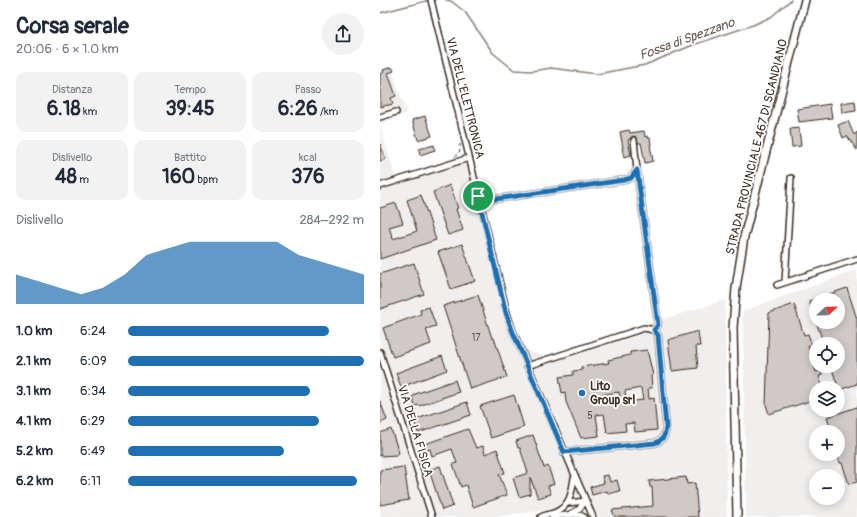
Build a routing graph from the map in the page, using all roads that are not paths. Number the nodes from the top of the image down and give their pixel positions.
1 (431, 0) edge
2 (805, 0) edge
3 (396, 112) dead end
4 (380, 117) edge
5 (634, 140) dead end
6 (469, 158) junction
7 (637, 170) junction
8 (791, 178) dead end
9 (380, 186) edge
10 (478, 196) junction
11 (857, 259) edge
12 (785, 282) junction
13 (777, 285) dead end
14 (654, 330) junction
15 (380, 352) edge
16 (527, 366) junction
17 (564, 452) junction
18 (575, 477) junction
19 (586, 501) junction
20 (568, 503) junction
21 (569, 515) junction
22 (592, 516) edge
23 (432, 517) edge
24 (541, 517) edge
25 (552, 517) edge
26 (584, 517) edge
27 (737, 517) edge

1 - 6 street, VIA DELL'ELETTRONICA
2 - 27 highway, STRADA PROVINCIALE 467 DI SCANDIANO
3 - 4 street
5 - 7 street
6 - 9 street
6 - 10 street, VIA DELL'ELETTRONICA
7 - 10 street
7 - 14 street
8 - 12 street
10 - 16 street, VIA DELL'ELETTRONICA
11 - 12 street
12 - 13 street
14 - 16 street
14 - 17 street
15 - 23 street, VIA DELLA FISICA
16 - 17 street, VIA DELL'ELETTRONICA
17 - 18 street, VIA DELL'ELETTRONICA
18 - 19 street, VIA DELL'ELETTRONICA
18 - 20 street
19 - 20 street
19 - 21 street
19 - 22 street, VIA DELL'ELETTRONICA
20 - 24 street
21 - 25 street
21 - 26 street

